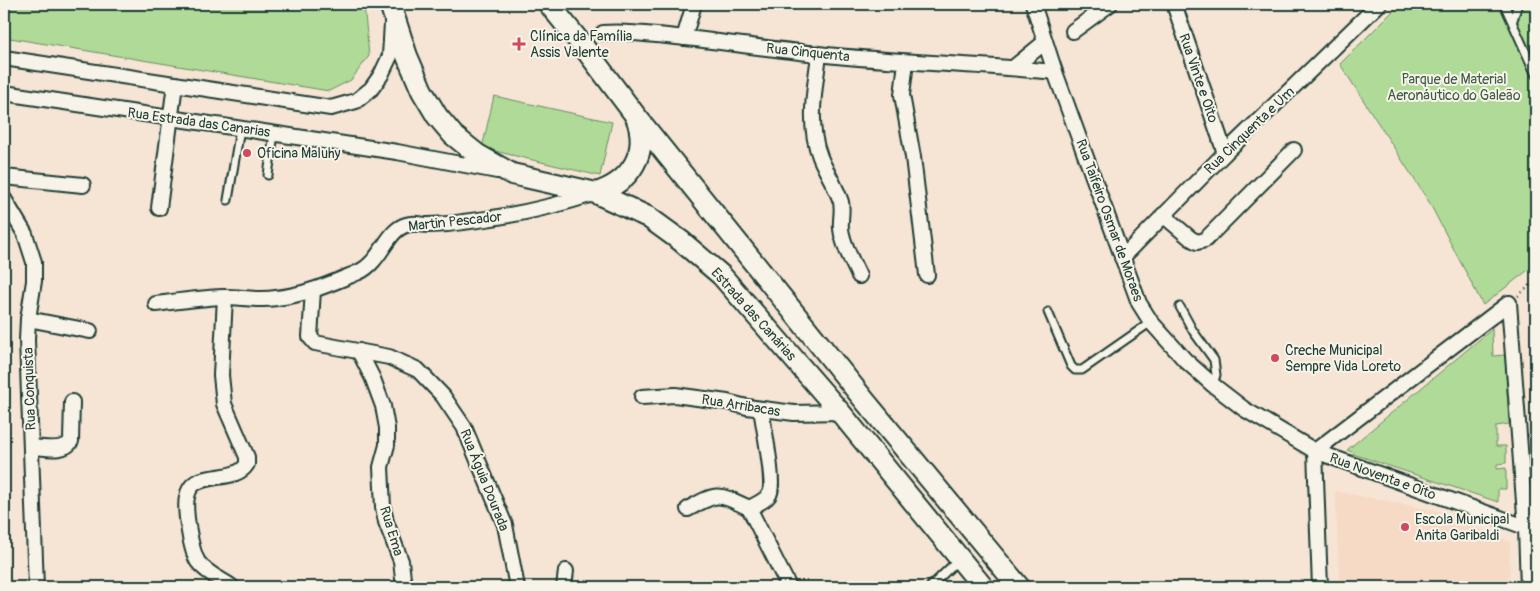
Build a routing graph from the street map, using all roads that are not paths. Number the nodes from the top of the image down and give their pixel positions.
1 (549, 4) edge
2 (694, 4) edge
3 (1033, 4) edge
4 (1110, 4) edge
5 (1174, 4) edge
6 (1379, 4) edge
7 (1504, 4) edge
8 (1518, 4) edge
9 (392, 9) edge
10 (1513, 20) junction
11 (1073, 31) dead end
12 (603, 33) dead end
13 (684, 38) junction
14 (1046, 42) junction
15 (819, 54) junction
16 (4, 58) edge
17 (906, 62) junction
18 (1014, 68) junction
19 (1055, 72) junction
20 (1536, 75) edge
21 (175, 84) junction
22 (4, 93) edge
23 (635, 116) junction
24 (170, 118) junction
25 (240, 129) junction
26 (274, 134) junction
27 (1294, 150) dead end
28 (1225, 153) junction
29 (512, 174) junction
30 (268, 175) dead end
31 (4, 177) edge
32 (83, 185) dead end
33 (596, 193) junction
34 (4, 199) edge
35 (228, 200) dead end
36 (159, 208) dead end
37 (1163, 214) junction
38 (1122, 258) junction
39 (858, 276) dead end
40 (927, 276) dead end
41 (313, 290) junction
42 (225, 297) junction
43 (156, 304) dead end
44 (1180, 306) dead end
45 (1048, 312) dead end
46 (28, 319) junction
47 (1151, 322) junction
48 (90, 331) dead end
49 (359, 351) junction
50 (1213, 385) junction
51 (642, 397) dead end
52 (72, 402) dead end
53 (761, 409) junction
54 (840, 412) junction
55 (31, 447) junction
56 (1315, 452) junction
57 (749, 508) junction
58 (688, 509) dead end
59 (1531, 529) edge
60 (990, 551) junction
61 (965, 564) junction
62 (566, 571) dead end
63 (788, 583) dead end
64 (36, 587) edge
65 (232, 587) edge
66 (404, 587) edge
67 (517, 587) edge
68 (564, 587) edge
69 (930, 587) edge
70 (983, 587) edge
71 (1019, 587) edge
72 (1320, 587) edge
73 (1528, 587) edge

1 - 23 main road, Estrada das Canárias
2 - 13 street
3 - 14 street, Rua Taifeiro Osmar de Moraes
4 - 11 street
5 - 28 street, Rua Vinte e Oito
6 - 28 street, Rua Cinquenta e Um
7 - 10 lane
8 - 10 lane
9 - 21 street
9 - 29 main road, Estrada das Canárias
10 - 20 lane
12 - 13 street, Rua Cinquenta
13 - 15 street, Rua Cinquenta
14 - 18 street
14 - 19 street, Rua Taifeiro Osmar de Moraes
15 - 17 street, Rua Cinquenta
15 - 39 street
16 - 21 street
17 - 18 street, Rua Cinquenta
17 - 40 street
18 - 19 street, Rua Cinquenta
19 - 38 street, Rua Taifeiro Osmar de Moraes
21 - 24 street
22 - 24 street, Rua Estrada das Canarias
23 - 33 main road
23 - 60 main road, Estrada das Canárias
24 - 25 street, Rua Estrada das Canarias
24 - 36 street
25 - 26 street, Rua Estrada das Canarias
25 - 35 lane
26 - 29 street, Rua Estrada das Canarias
26 - 30 lane
27 - 37 street
28 - 37 street, Rua Cinquenta e Um
29 - 33 main road, Estrada das Canárias
31 - 32 street
33 - 41 street, Martin Pescador
33 - 54 main road, Estrada das Canárias
34 - 46 street, Rua Conquista
37 - 38 street, Rua Cinquenta e Um
38 - 47 street, Rua Taifeiro Osmar de Moraes
41 - 42 street, Martin Pescador
41 - 49 street, Rua Águia Dourada
42 - 43 street, Martin Pescador
42 - 65 street
44 - 50 lane
45 - 47 lane
46 - 48 street
46 - 55 street, Rua Conquista
47 - 50 street, Rua Taifeiro Osmar de Moraes
49 - 66 street, Rua Ema
49 - 67 street, Rua Águia Dourada
50 - 56 street, Rua Taifeiro Osmar de Moraes
51 - 53 street, Rua Arribacas
52 - 55 street
53 - 54 street, Rua Arribacas
53 - 57 street
54 - 61 main road, Estrada das Canárias
55 - 64 street, Rua Conquista
56 - 59 street, Rua Noventa e Oito
56 - 59 street
56 - 72 street
57 - 58 street
57 - 63 street
59 - 73 street
60 - 61 main road
60 - 71 main road, Estrada das Canárias
61 - 69 lane
61 - 70 main road, Estrada das Canárias
62 - 68 street

